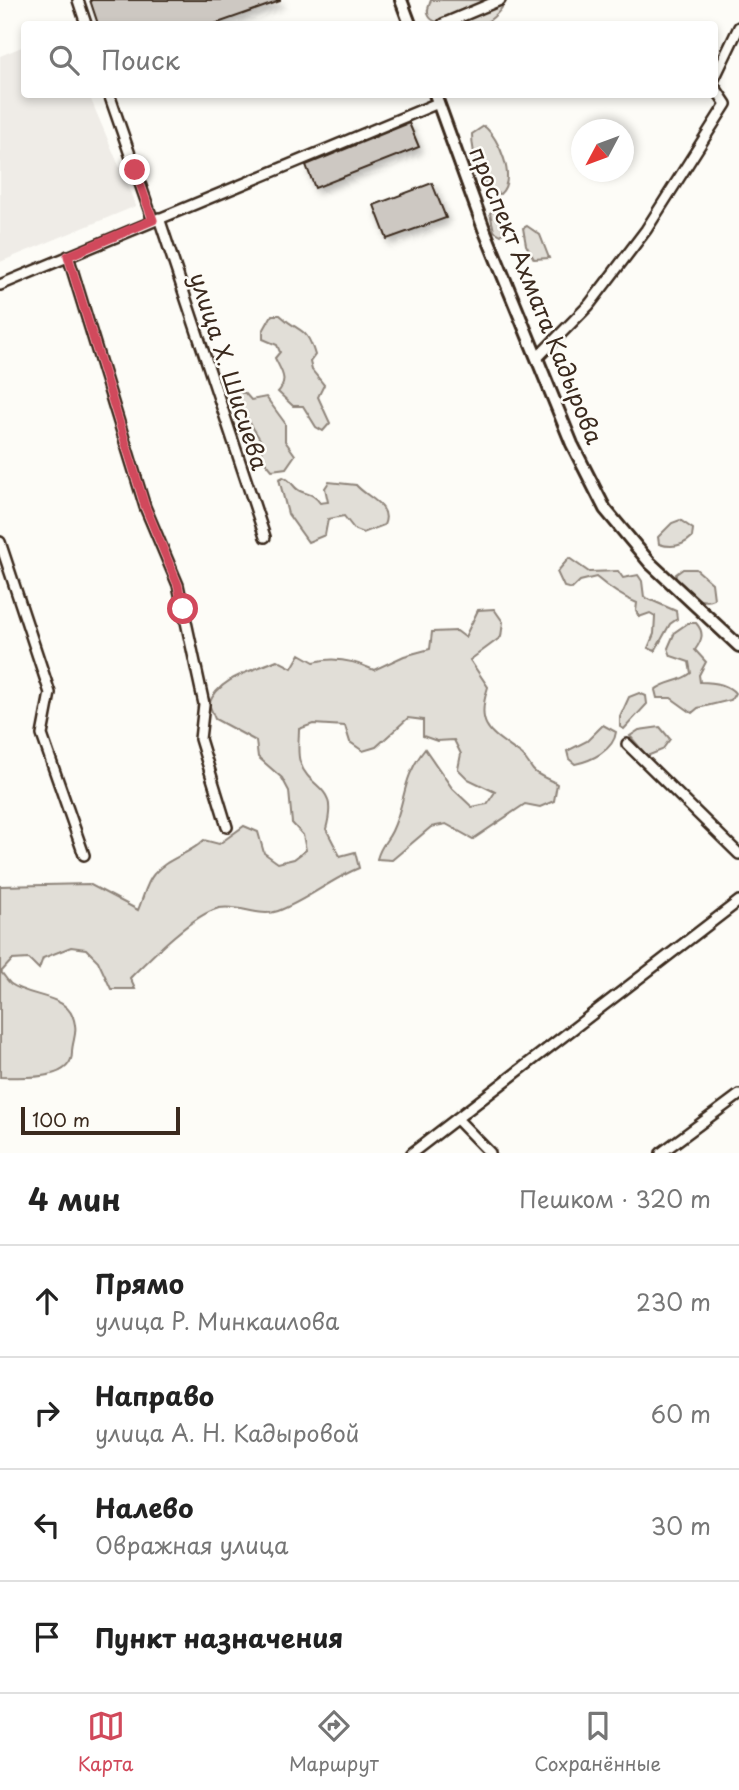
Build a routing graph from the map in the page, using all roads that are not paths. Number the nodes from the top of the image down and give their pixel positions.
1 (78, 0) edge
2 (401, 0) edge
3 (500, 0) edge
4 (85, 21) edge
5 (409, 21) edge
6 (450, 21) edge
7 (739, 27) edge
8 (718, 72) edge
9 (718, 91) edge
10 (111, 98) edge
11 (437, 99) edge
12 (156, 219) junction
13 (68, 256) junction
14 (0, 285) edge
15 (537, 359) junction
16 (265, 537) dead end
17 (0, 542) edge
18 (739, 646) edge
19 (627, 744) dead end
20 (227, 828) dead end
21 (739, 854) edge
22 (84, 855) dead end
23 (739, 901) edge
24 (739, 1095) edge
25 (457, 1119) junction
26 (412, 1153) edge
27 (490, 1153) edge
28 (661, 1153) edge

1 - 4 street
2 - 5 street
3 - 6 street
7 - 8 street
9 - 15 street
10 - 12 street, улица Х. Шисиева
11 - 12 street
11 - 15 street, проспект Ахмата Кадырова
12 - 13 street
12 - 16 street, улица Х. Шисиева
13 - 14 street
13 - 20 street
15 - 18 street, проспект Ахмата Кадырова
17 - 22 street
19 - 21 street
23 - 25 street
24 - 28 street
25 - 26 street
25 - 27 street

